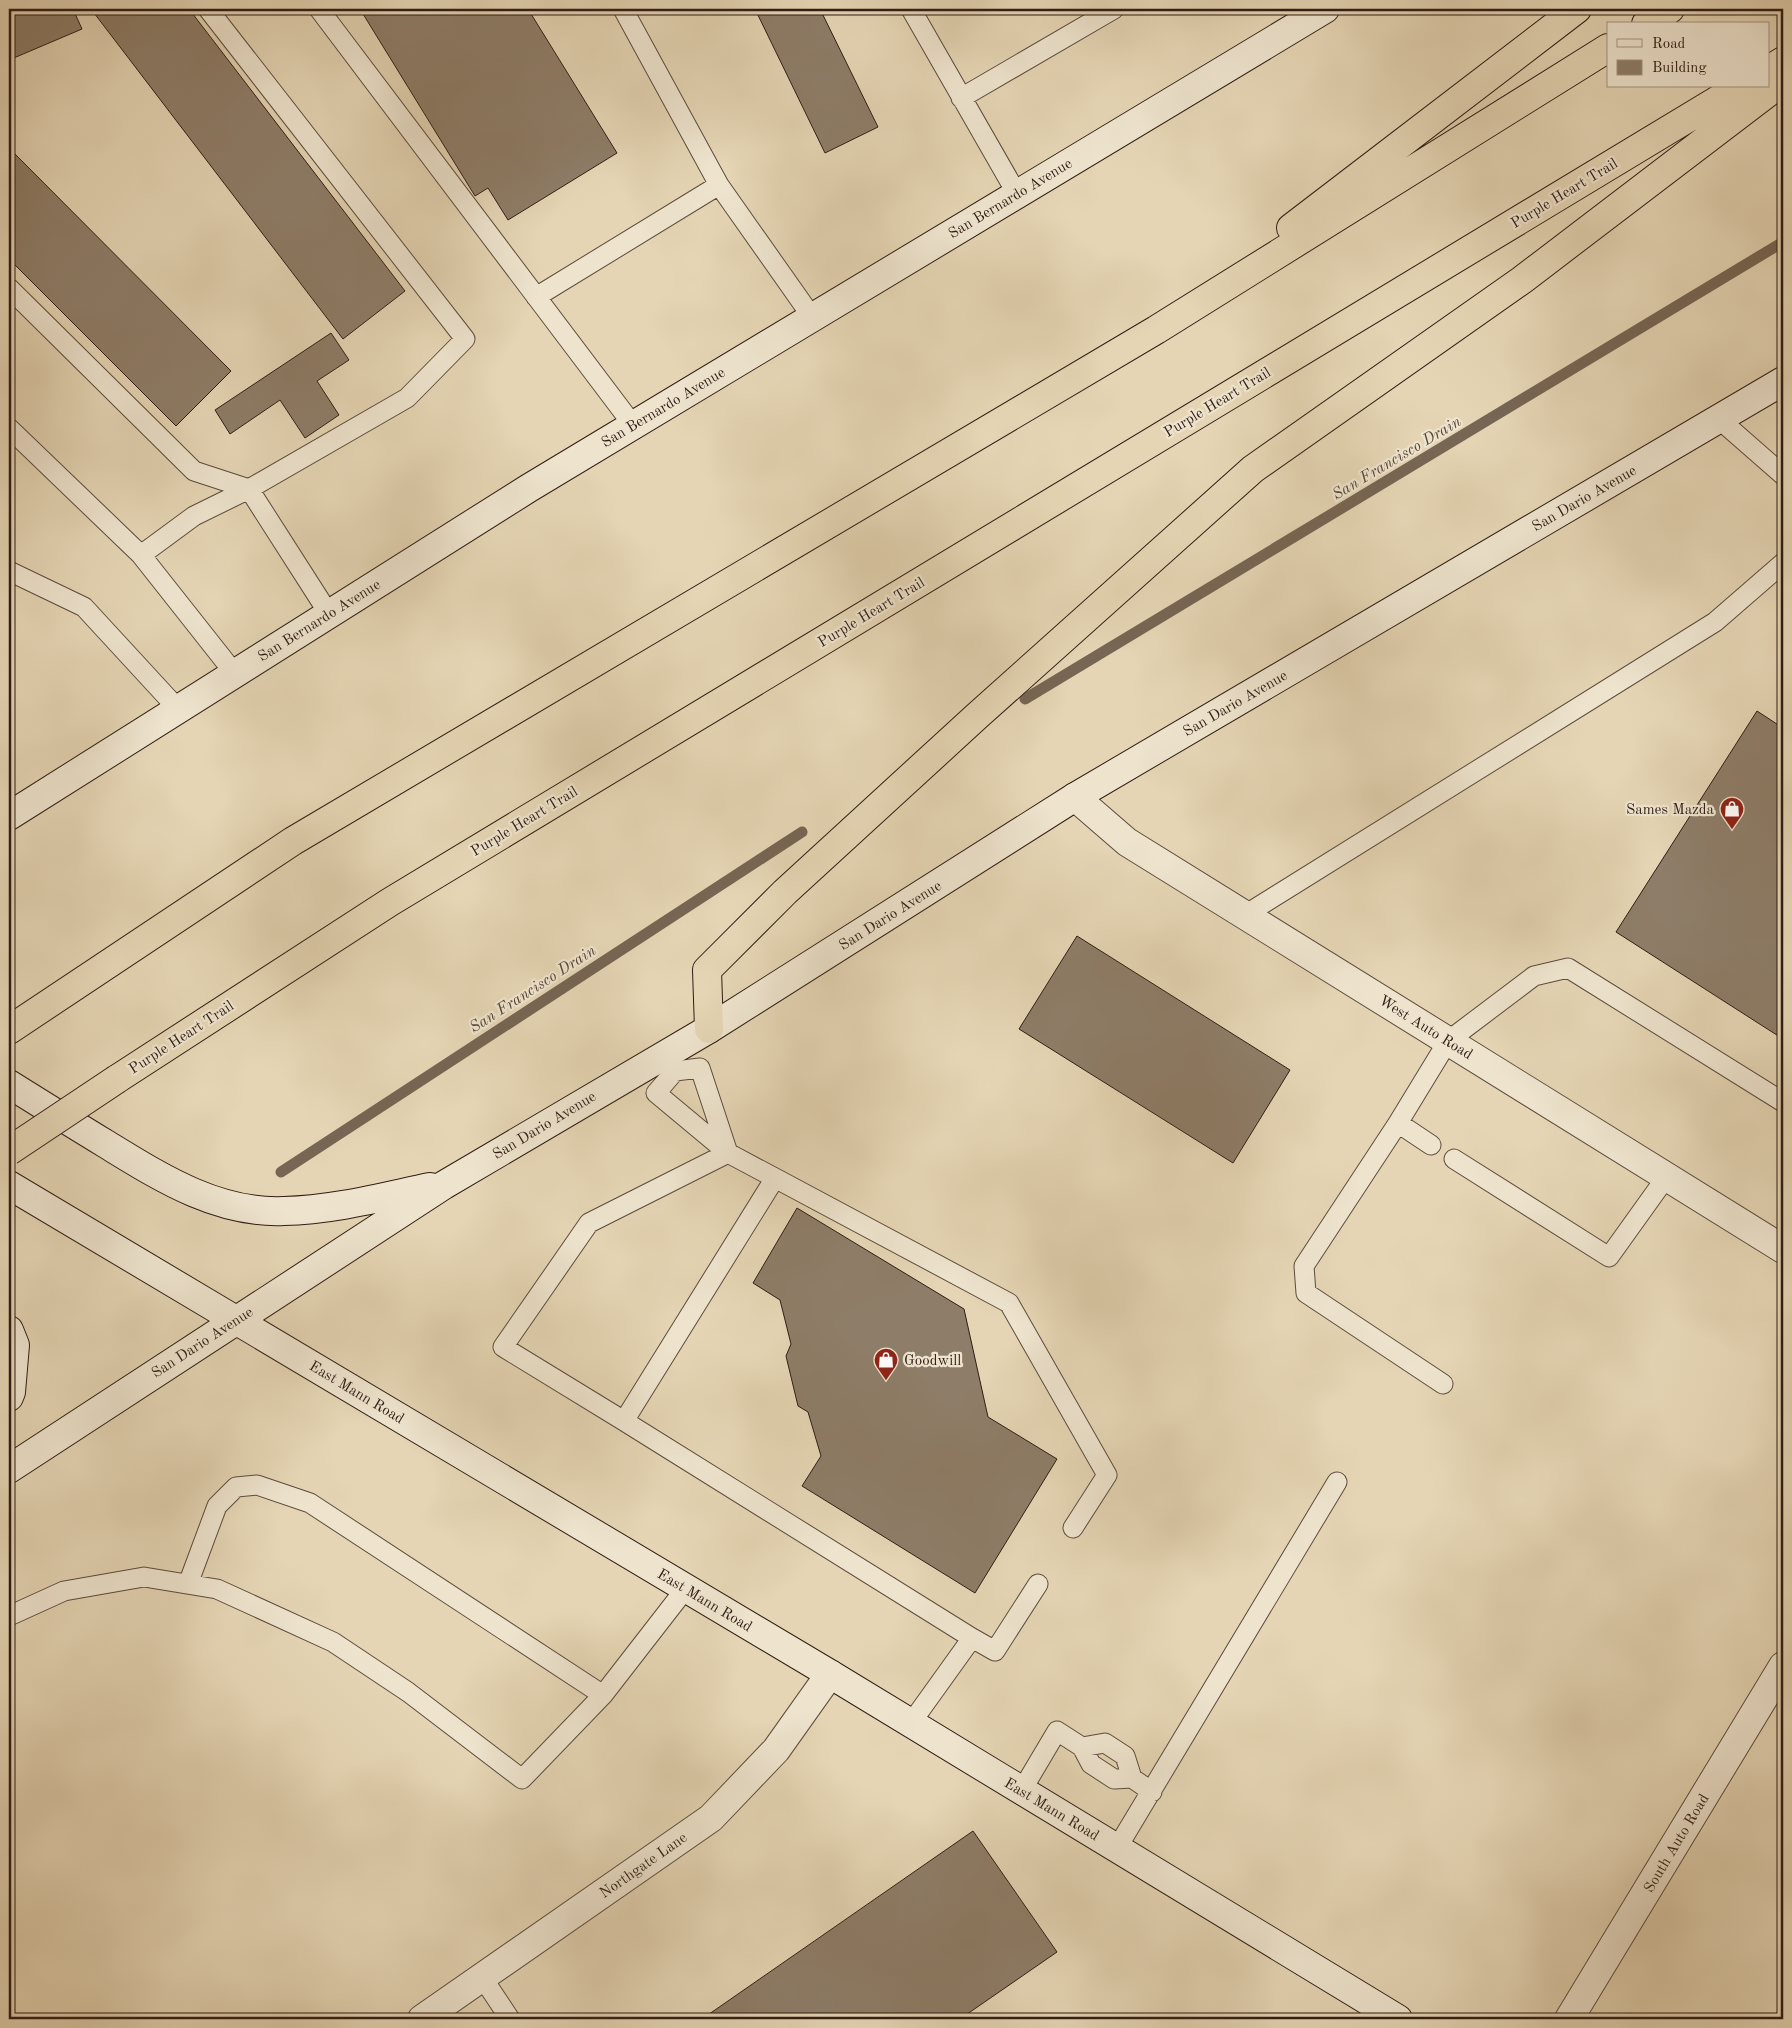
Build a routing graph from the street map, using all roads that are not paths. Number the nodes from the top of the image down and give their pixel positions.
1 (208, 9) edge
2 (319, 9) edge
3 (623, 9) edge
4 (911, 9) edge
5 (1114, 9) edge
6 (1325, 9) edge
7 (1577, 9) edge
8 (1670, 9) edge
9 (1649, 22) edge
10 (1607, 49) edge
11 (1783, 61) edge
12 (1770, 69) edge
13 (1783, 81) edge
14 (1738, 88) edge
15 (961, 98) junction
16 (719, 186) junction
17 (1017, 194) junction
18 (9, 288) edge
19 (536, 297) junction
20 (812, 317) junction
21 (1156, 330) junction
22 (1783, 381) edge
23 (1719, 419) junction
24 (634, 425) junction
25 (9, 428) edge
26 (1783, 475) edge
27 (249, 490) junction
28 (141, 555) junction
29 (1783, 563) edge
30 (9, 571) edge
31 (328, 614) junction
32 (235, 674) junction
33 (178, 709) junction
34 (1075, 797) junction
35 (12, 809) edge
36 (1245, 915) junction
37 (18, 1024) edge
38 (709, 1029) junction
39 (1448, 1041) junction
40 (670, 1062) junction
41 (9, 1084) edge
42 (1783, 1102) edge
43 (1398, 1123) junction
44 (1431, 1145) dead end
45 (9, 1151) edge
46 (728, 1153) junction
47 (1454, 1159) dead end
48 (1667, 1176) junction
49 (775, 1178) junction
50 (9, 1185) edge
51 (444, 1185) junction
52 (1783, 1248) edge
53 (236, 1319) junction
54 (9, 1330) edge
55 (1443, 1384) dead end
56 (9, 1397) edge
57 (624, 1421) junction
58 (9, 1469) edge
59 (1337, 1482) dead end
60 (1073, 1528) dead end
61 (188, 1584) junction
62 (1038, 1584) dead end
63 (686, 1588) junction
64 (9, 1616) edge
65 (972, 1638) junction
66 (1783, 1666) edge
67 (830, 1674) junction
68 (603, 1694) junction
69 (911, 1723) junction
70 (1022, 1790) junction
71 (1152, 1792) junction
72 (1117, 1848) junction
73 (482, 1977) junction
74 (422, 2019) edge
75 (510, 2019) edge
76 (1398, 2019) edge
77 (1569, 2019) edge

1 - 27 lane
2 - 19 lane
3 - 16 lane
4 - 15 lane
5 - 15 lane
6 - 17 main road, San Bernardo Avenue
7 - 21 highway
8 - 9 highway
10 - 21 highway
11 - 12 highway
13 - 38 highway
14 - 45 highway, Purple Heart Trail, bridge
15 - 17 lane
16 - 19 lane
16 - 20 lane
17 - 20 main road, San Bernardo Avenue
18 - 27 lane
19 - 24 lane
20 - 24 main road, San Bernardo Avenue
21 - 37 highway
22 - 23 main road, San Dario Avenue
23 - 26 lane
23 - 34 main road, San Dario Avenue
24 - 31 main road, San Bernardo Avenue
25 - 28 lane
27 - 28 lane
27 - 31 lane
28 - 32 lane
29 - 36 lane
30 - 33 lane
31 - 32 main road, San Bernardo Avenue
32 - 33 main road, San Bernardo Avenue
33 - 35 main road, San Bernardo Avenue
34 - 36 main road, West Auto Road
34 - 38 main road, San Dario Avenue
36 - 39 main road, West Auto Road
38 - 40 main road, San Dario Avenue
39 - 42 lane
39 - 43 lane
39 - 48 main road, West Auto Road
40 - 46 lane
40 - 46 lane
40 - 51 main road, San Dario Avenue
41 - 51 main road
43 - 44 lane
43 - 55 lane
46 - 49 lane
46 - 57 lane
47 - 48 lane
48 - 52 main road, West Auto Road
49 - 57 lane
49 - 60 lane
50 - 53 main road, East Mann Road
51 - 53 main road, San Dario Avenue
53 - 58 main road, San Dario Avenue
53 - 63 main road, East Mann Road
54 - 56 main road
57 - 65 lane
59 - 71 lane
61 - 64 lane
61 - 68 lane
61 - 68 lane
62 - 65 lane
63 - 67 main road, East Mann Road
63 - 68 lane
65 - 69 lane
66 - 77 main road, South Auto Road
67 - 69 main road, East Mann Road
67 - 73 main road, Northgate Lane
69 - 70 main road, East Mann Road
70 - 71 lane
70 - 72 main road, East Mann Road
71 - 72 lane
72 - 76 main road, East Mann Road
73 - 74 main road, Northgate Lane
73 - 75 lane

